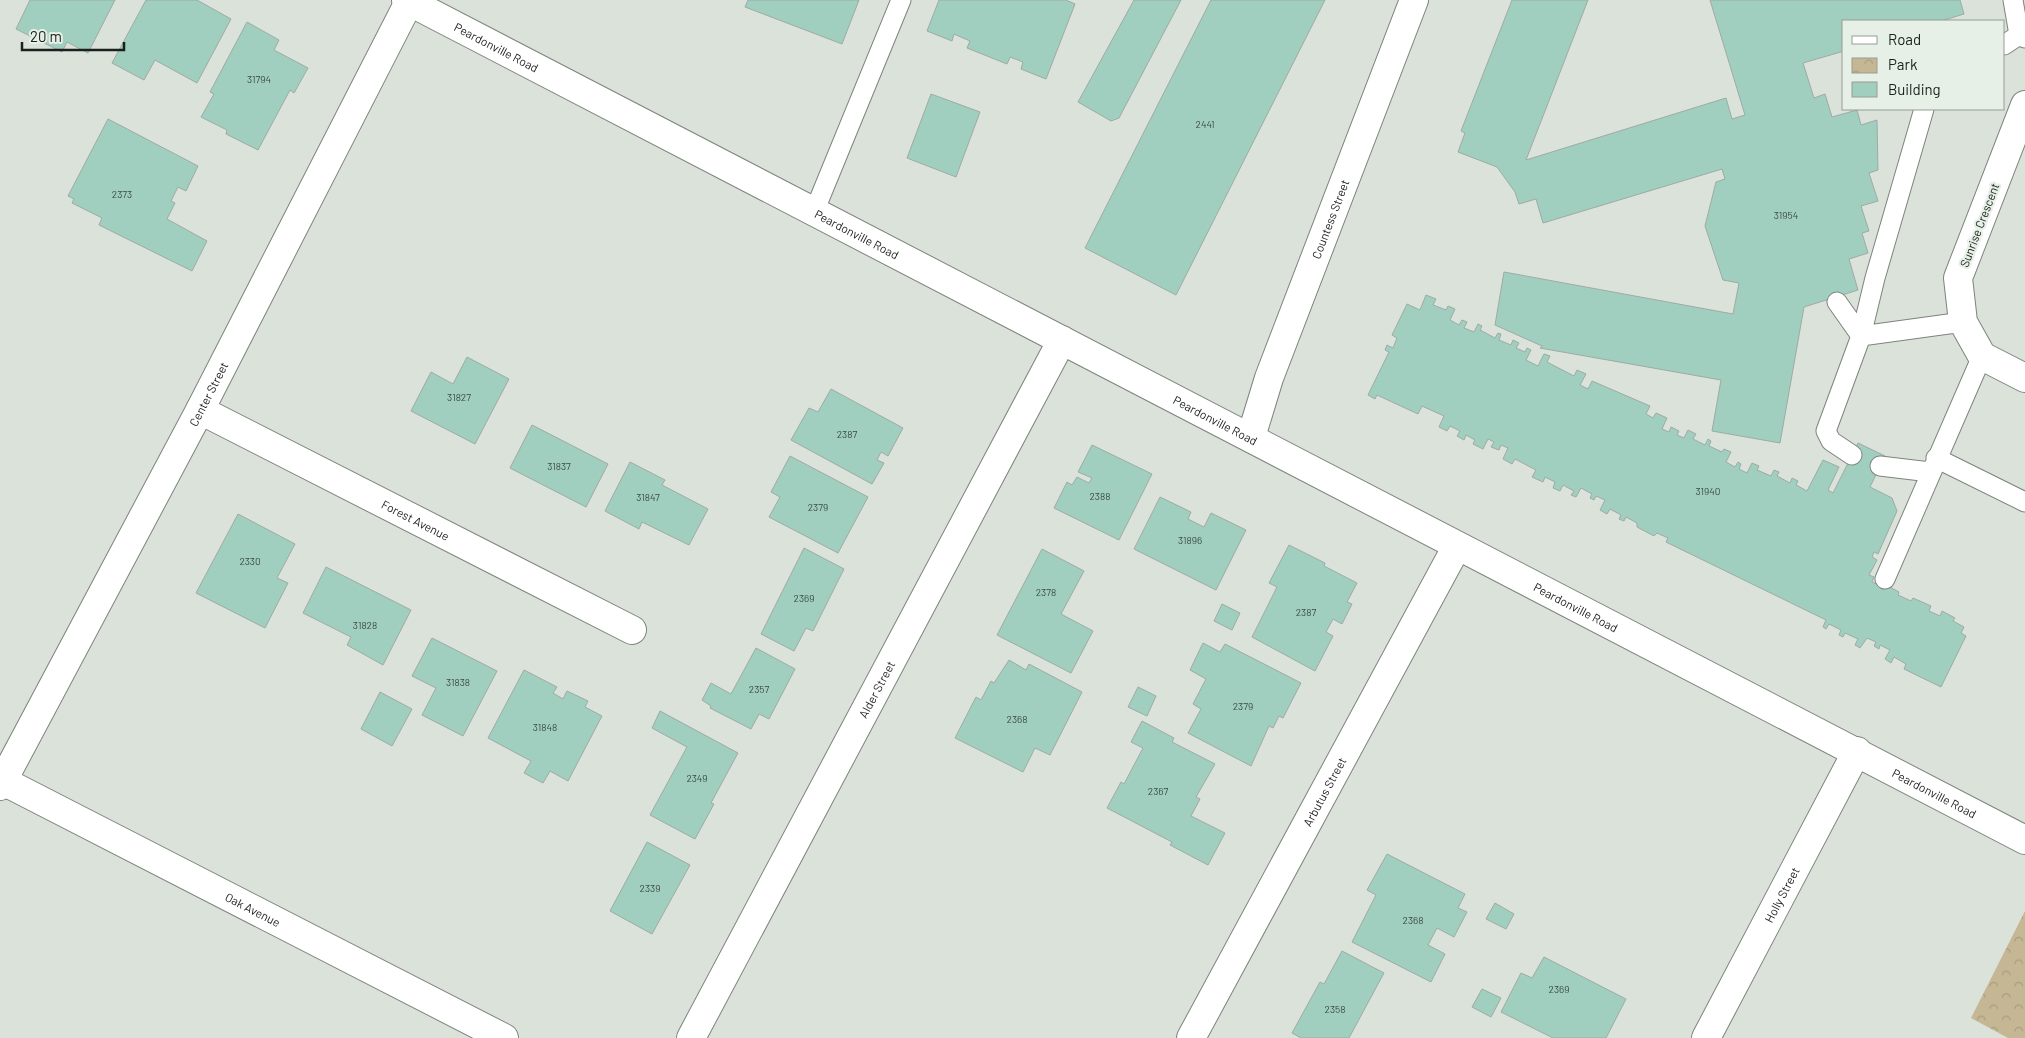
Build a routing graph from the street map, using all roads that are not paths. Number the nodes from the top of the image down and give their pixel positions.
1 (901, 0) edge
2 (1414, 0) edge
3 (2013, 0) edge
4 (408, 1) edge
5 (2016, 39) edge
6 (2025, 105) edge
7 (1924, 110) edge
8 (814, 212) junction
9 (1837, 302) dead end
10 (1963, 322) junction
11 (1861, 336) junction
12 (1062, 340) junction
13 (1982, 356) junction
14 (2025, 378) edge
15 (200, 410) junction
16 (1251, 437) junction
17 (1852, 455) dead end
18 (1933, 465) junction
19 (1880, 466) dead end
20 (2025, 502) edge
21 (1457, 546) junction
22 (1885, 579) dead end
23 (632, 630) dead end
24 (1858, 751) junction
25 (1, 783) edge
26 (2025, 840) edge
27 (504, 1038) edge
28 (691, 1038) edge
29 (1191, 1038) edge
30 (1706, 1038) edge

1 - 8 lane
2 - 16 street, Countess Street
3 - 5 lane
4 - 8 street, Peardonville Road
4 - 15 street, Center Street
6 - 10 street, Sunrise Crescent
7 - 11 lane
8 - 12 street, Peardonville Road
9 - 11 lane
10 - 11 lane
10 - 13 street, Sunrise Crescent
11 - 17 lane
12 - 16 street, Peardonville Road
12 - 28 street, Alder Street
13 - 14 street
13 - 18 lane
15 - 23 street, Forest Avenue
15 - 25 street, Center Street
16 - 21 street, Peardonville Road
18 - 19 lane
18 - 20 lane
18 - 22 lane
21 - 24 street, Peardonville Road
21 - 29 street, Arbutus Street
24 - 26 street, Peardonville Road
24 - 30 street, Holly Street
25 - 27 street, Oak Avenue

